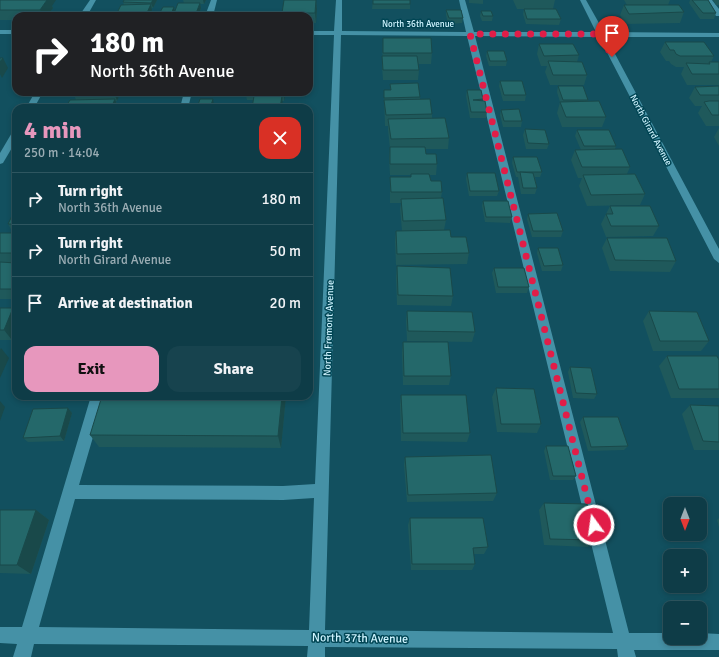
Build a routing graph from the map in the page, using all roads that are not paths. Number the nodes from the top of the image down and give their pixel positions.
1 (93, 0) edge
2 (214, 0) edge
3 (340, 0) edge
4 (462, 0) edge
5 (583, 0) edge
6 (708, 0) edge
7 (86, 12) edge
8 (210, 12) edge
9 (719, 14) edge
10 (0, 32) edge
11 (12, 32) edge
12 (313, 34) edge
13 (338, 34) junction
14 (470, 34) junction
15 (601, 34) junction
16 (719, 35) edge
17 (12, 140) edge
18 (0, 161) edge
19 (719, 259) edge
20 (97, 400) edge
21 (323, 490) junction
22 (70, 492) junction
23 (0, 635) edge
24 (28, 635) junction
25 (317, 636) junction
26 (719, 642) edge
27 (625, 649) edge
28 (22, 657) edge
29 (316, 657) edge

1 - 7 street
2 - 8 street
3 - 13 street, North Fremont Avenue
4 - 14 street
5 - 15 street, North Girard Avenue
6 - 9 street
10 - 11 street
12 - 13 street, North 36th Avenue
13 - 14 street, North 36th Avenue
13 - 21 street, North Fremont Avenue
14 - 15 street, North 36th Avenue
14 - 27 street
15 - 16 street, North 36th Avenue
15 - 19 street, North Girard Avenue
17 - 18 street
20 - 22 street
21 - 22 street
21 - 25 street, North Fremont Avenue
22 - 24 street
23 - 24 street, North 37th Avenue
24 - 25 street, North 37th Avenue
24 - 28 street
25 - 27 street, North 37th Avenue
25 - 29 street, North Fremont Avenue
26 - 27 street, North 37th Avenue

